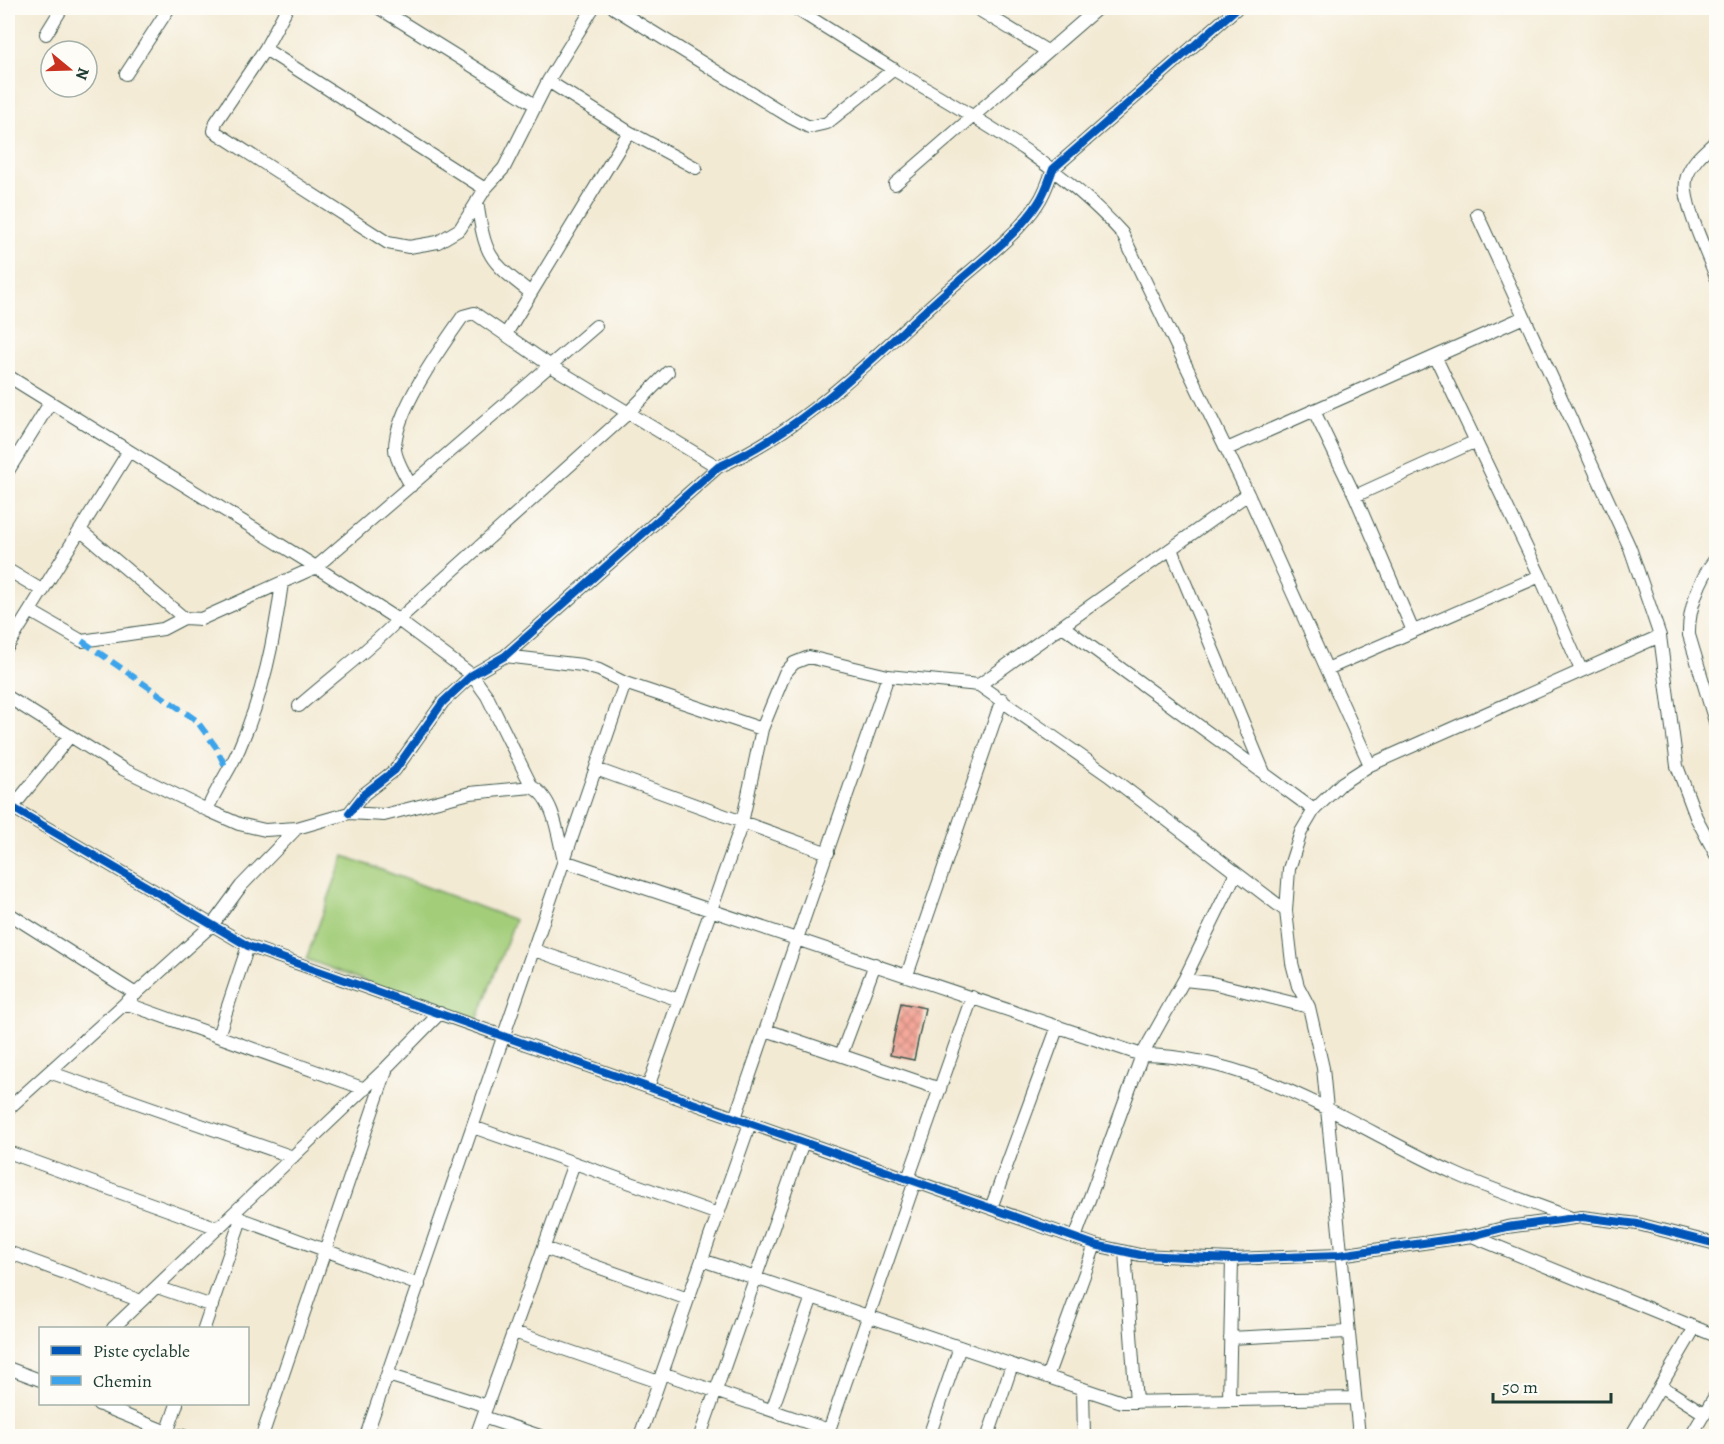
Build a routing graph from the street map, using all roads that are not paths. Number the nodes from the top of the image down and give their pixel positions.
1 (62, 8) edge
2 (169, 8) edge
3 (287, 8) edge
4 (593, 8) edge
5 (614, 8) edge
6 (976, 8) edge
7 (1098, 8) edge
8 (1237, 8) edge
9 (802, 9) edge
10 (387, 10) edge
11 (46, 34) dead end
12 (265, 49) junction
13 (1047, 51) junction
14 (894, 69) junction
15 (126, 74) dead end
16 (548, 81) junction
17 (535, 105) junction
18 (975, 117) junction
19 (629, 132) junction
20 (1716, 141) edge
21 (696, 168) dead end
22 (1053, 170) junction
23 (895, 184) dead end
24 (485, 189) junction
25 (477, 201) junction
26 (1477, 214) dead end
27 (1716, 277) edge
28 (531, 293) junction
29 (1524, 317) junction
30 (596, 326) dead end
31 (506, 334) junction
32 (1436, 358) junction
33 (551, 366) junction
34 (668, 372) dead end
35 (8, 376) edge
36 (50, 403) junction
37 (1314, 411) junction
38 (628, 413) junction
39 (1476, 441) junction
40 (1227, 449) junction
41 (129, 452) junction
42 (718, 467) junction
43 (8, 471) edge
44 (411, 486) junction
45 (1248, 494) junction
46 (1355, 496) junction
47 (80, 530) junction
48 (1171, 549) junction
49 (1716, 558) edge
50 (316, 567) junction
51 (8, 570) edge
52 (1540, 576) junction
53 (282, 583) junction
54 (43, 591) junction
55 (30, 611) junction
56 (184, 618) junction
57 (398, 620) junction
58 (1064, 627) junction
59 (1413, 632) junction
60 (1660, 636) junction
61 (8, 646) edge
62 (505, 656) junction
63 (1327, 669) junction
64 (1581, 670) junction
65 (472, 675) junction
66 (888, 676) junction
67 (625, 683) junction
68 (979, 685) junction
69 (8, 697) edge
70 (1002, 699) junction
71 (299, 706) dead end
72 (1716, 725) edge
73 (762, 729) junction
74 (70, 736) junction
75 (1370, 765) junction
76 (596, 769) junction
77 (1265, 775) junction
78 (532, 787) junction
79 (10, 807) edge
80 (207, 810) junction
81 (1314, 810) junction
82 (349, 813) junction
83 (742, 823) junction
84 (297, 828) junction
85 (828, 853) junction
86 (1716, 855) edge
87 (564, 861) junction
88 (1235, 874) junction
89 (711, 909) junction
90 (1286, 911) junction
91 (8, 913) edge
92 (213, 924) junction
93 (798, 938) junction
94 (248, 946) junction
95 (534, 950) junction
96 (875, 964) junction
97 (907, 975) junction
98 (1184, 980) junction
99 (136, 994) junction
100 (972, 997) junction
101 (679, 1000) junction
102 (125, 1004) junction
103 (1309, 1007) junction
104 (440, 1013) junction
105 (1058, 1026) junction
106 (766, 1030) junction
107 (218, 1036) junction
108 (504, 1036) junction
109 (841, 1055) junction
110 (1142, 1055) junction
111 (387, 1067) junction
112 (49, 1072) junction
113 (648, 1087) junction
114 (365, 1089) junction
115 (940, 1089) junction
116 (8, 1109) edge
117 (1328, 1109) junction
118 (735, 1118) junction
119 (750, 1123) junction
120 (473, 1127) junction
121 (803, 1142) junction
122 (8, 1152) edge
123 (293, 1157) junction
124 (574, 1163) junction
125 (911, 1180) junction
126 (991, 1208) junction
127 (718, 1214) junction
128 (238, 1216) junction
129 (1572, 1218) junction
130 (218, 1228) junction
131 (1472, 1236) junction
132 (1075, 1238) junction
133 (1716, 1244) edge
134 (1095, 1245) junction
135 (544, 1248) junction
136 (324, 1250) junction
137 (8, 1252) edge
138 (1125, 1252) junction
139 (1339, 1255) junction
140 (1232, 1259) junction
141 (702, 1260) junction
142 (756, 1278) junction
143 (418, 1285) junction
144 (156, 1287) junction
145 (812, 1297) junction
146 (688, 1299) junction
147 (141, 1300) junction
148 (212, 1306) junction
149 (868, 1316) junction
150 (115, 1327) edge
151 (205, 1327) edge
152 (1694, 1329) junction
153 (514, 1332) junction
154 (1347, 1332) junction
155 (1716, 1336) edge
156 (1230, 1338) junction
157 (960, 1347) junction
158 (1012, 1365) junction
159 (8, 1368) edge
160 (388, 1375) junction
161 (660, 1377) junction
162 (1047, 1377) junction
163 (39, 1380) edge
164 (1660, 1386) junction
165 (1083, 1389) junction
166 (716, 1391) junction
167 (1716, 1394) edge
168 (1354, 1398) junction
169 (1228, 1400) junction
170 (1136, 1402) junction
171 (100, 1405) edge
172 (177, 1405) edge
173 (772, 1410) junction
174 (485, 1411) junction
175 (1705, 1414) junction
176 (828, 1433) edge
177 (166, 1434) edge
178 (184, 1437) edge
179 (262, 1437) edge
180 (366, 1437) edge
181 (476, 1437) edge
182 (540, 1437) edge
183 (640, 1437) edge
184 (700, 1437) edge
185 (929, 1437) edge
186 (988, 1437) edge
187 (1084, 1437) edge
188 (1359, 1437) edge
189 (1631, 1437) edge
190 (1691, 1437) edge

1 - 11 street
2 - 15 street
3 - 12 street
4 - 16 street
5 - 14 street
6 - 13 street
7 - 13 street
8 - 22 street
9 - 14 street
10 - 17 street
12 - 24 street
12 - 25 street
13 - 18 street
14 - 18 street
16 - 17 street
16 - 19 street
17 - 24 street
18 - 22 street
18 - 23 street
19 - 21 street
19 - 28 street
20 - 27 street
22 - 40 street
22 - 42 street
24 - 25 street
25 - 28 street
26 - 29 street
28 - 31 street
29 - 32 street
29 - 60 street
30 - 33 street
31 - 33 street
31 - 44 street
32 - 37 street
32 - 39 street
33 - 38 street
33 - 44 street
34 - 38 street
35 - 36 street
36 - 41 street
36 - 43 street
37 - 40 street
37 - 46 street
38 - 42 street
38 - 57 street
39 - 46 street
39 - 52 street
40 - 45 street
41 - 47 street
41 - 50 street
42 - 62 street
44 - 50 street
45 - 48 street
45 - 63 street
46 - 59 street
47 - 54 street
47 - 56 street
48 - 58 street
48 - 77 street
49 - 72 street
50 - 53 street
50 - 57 street
51 - 54 street
52 - 59 street
52 - 64 street
53 - 56 street
53 - 80 street
54 - 55 street
55 - 56 street
55 - 61 street
57 - 65 street
57 - 71 street
58 - 68 street
58 - 77 street
59 - 63 street
60 - 64 street
60 - 86 street
62 - 65 street
62 - 67 street
63 - 75 street
64 - 75 street
65 - 78 street
65 - 82 street
66 - 68 street
66 - 73 street
66 - 85 street
67 - 73 street
67 - 76 street
68 - 70 street
69 - 74 street
70 - 88 street
70 - 97 street
73 - 83 street
74 - 79 street
74 - 80 street
75 - 81 street
76 - 83 street
76 - 87 street
77 - 81 street
78 - 82 street
78 - 87 street
79 - 92 street
80 - 84 street
81 - 90 street
82 - 84 street
83 - 85 street
83 - 89 street
84 - 92 street
85 - 93 street
87 - 89 street
87 - 95 street
88 - 90 street
88 - 98 street
89 - 93 street
89 - 101 street
90 - 103 street
91 - 99 street
92 - 94 street
92 - 99 street
93 - 96 street
93 - 106 street
94 - 104 street
94 - 107 street
95 - 101 street
95 - 108 street
96 - 97 street
96 - 109 street
97 - 100 street
98 - 103 street
98 - 110 street
99 - 102 street
100 - 105 street
100 - 115 street
101 - 113 street
102 - 107 street
102 - 112 street
103 - 117 street
104 - 108 street
104 - 111 street
105 - 110 street
105 - 126 street
106 - 109 street
106 - 118 street
107 - 114 street
108 - 113 street
108 - 120 street
109 - 115 street
110 - 117 street
110 - 132 street
111 - 114 street
111 - 136 street
112 - 116 street
112 - 123 street
113 - 118 street
114 - 123 street
115 - 125 street
117 - 129 street
117 - 139 street
118 - 119 street
119 - 121 street
119 - 127 street
120 - 124 street
120 - 143 street
121 - 125 street
121 - 142 street
122 - 130 street
123 - 128 street
124 - 127 street
124 - 135 street
125 - 126 street
125 - 149 street
126 - 132 street
127 - 141 street
128 - 130 street
128 - 136 street
128 - 148 street
129 - 131 street
129 - 133 street
130 - 144 street
131 - 139 street
131 - 152 street
132 - 134 street
134 - 138 street
134 - 162 street
135 - 146 street
135 - 153 street
136 - 143 street
136 - 179 street
137 - 147 street
138 - 140 street
138 - 170 street
139 - 140 street
139 - 154 street
140 - 156 street
141 - 142 street
141 - 146 street
142 - 145 street
142 - 166 street
143 - 160 street
144 - 147 street
144 - 148 street
145 - 149 street
145 - 173 street
146 - 161 street
147 - 150 street
148 - 151 street
149 - 157 street
149 - 176 street
152 - 155 street
152 - 164 street
153 - 161 street
153 - 174 street
154 - 156 street
154 - 168 street
156 - 169 street
157 - 158 street
157 - 185 street
158 - 162 street
158 - 186 street
159 - 163 street
160 - 174 street
160 - 180 street
161 - 166 street
161 - 183 street
162 - 165 street
164 - 175 street
164 - 189 street
165 - 170 street
165 - 187 street
166 - 173 street
166 - 184 street
167 - 175 street
168 - 169 street
168 - 188 street
169 - 170 street
171 - 177 street
172 - 177 street
173 - 176 street
174 - 181 street
174 - 182 street
175 - 190 street
177 - 178 street

